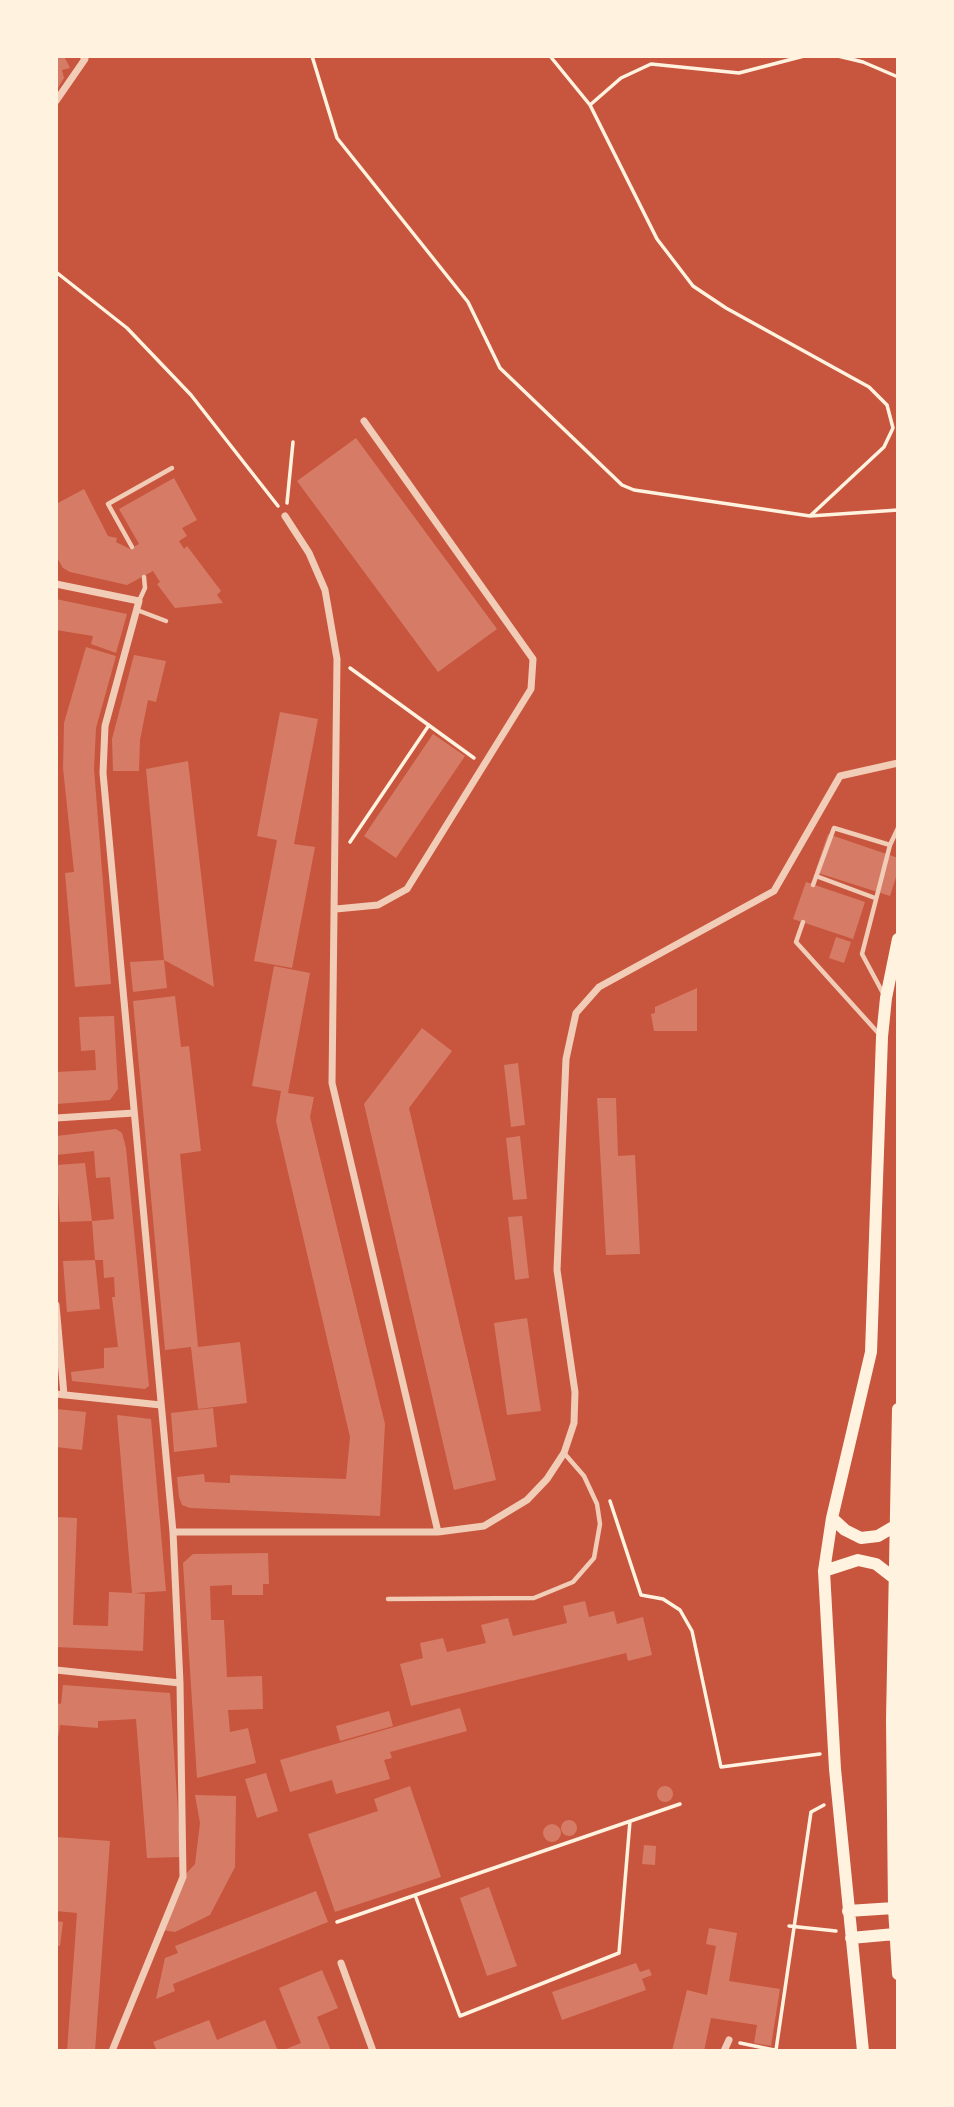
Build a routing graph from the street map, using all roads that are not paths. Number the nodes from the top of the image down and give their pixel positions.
1 (83, 56) edge
2 (56, 101) edge
3 (364, 421) dead end
4 (172, 468) dead end
5 (285, 516) road end
6 (132, 547) dead end
7 (144, 576) dead end
8 (57, 583) edge
9 (139, 601) junction
10 (136, 610) junction
11 (166, 621) dead end
12 (898, 763) edge
13 (898, 828) edge
14 (890, 845) junction
15 (816, 876) junction
16 (813, 885) dead end
17 (875, 898) junction
18 (336, 909) junction
19 (803, 922) dead end
20 (898, 939) edge
21 (886, 998) junction
22 (883, 1037) junction
23 (134, 1113) junction
24 (56, 1118) edge
25 (56, 1305) edge
26 (60, 1395) edge
27 (161, 1405) junction
28 (898, 1409) edge
29 (564, 1454) junction
30 (832, 1518) junction
31 (895, 1525) junction
32 (173, 1532) junction
33 (439, 1532) junction
34 (824, 1571) junction
35 (894, 1578) junction
36 (388, 1599) dead end
37 (56, 1670) edge
38 (180, 1683) junction
39 (895, 1720) edge
40 (894, 1908) junction
41 (848, 1911) junction
42 (895, 1934) junction
43 (851, 1938) junction
44 (341, 1963) dead end
45 (898, 1973) edge
46 (729, 2040) road end
47 (112, 2051) edge
48 (373, 2051) edge
49 (724, 2051) edge
50 (863, 2051) edge

1 - 2 street
3 - 18 street
4 - 6 lane
5 - 18 street
7 - 9 lane
8 - 9 street
9 - 10 street
10 - 11 lane
10 - 23 street
12 - 29 street
13 - 14 lane
14 - 15 lane
14 - 17 lane
15 - 16 lane
15 - 17 lane
17 - 21 lane
18 - 33 street
19 - 22 lane
20 - 21 main road
21 - 22 main road
22 - 30 main road
23 - 24 street
23 - 27 street
25 - 26 street
26 - 27 street
27 - 32 street
28 - 31 main road
29 - 33 street
29 - 36 lane
30 - 31 main road
30 - 34 main road
31 - 35 main road
32 - 33 street
32 - 38 street
34 - 35 main road
34 - 41 main road
35 - 39 main road
37 - 38 street
38 - 47 street
39 - 40 main road
40 - 41 main road
40 - 42 main road
41 - 43 main road
42 - 43 main road
42 - 45 main road
43 - 50 main road
44 - 48 street
46 - 49 street

